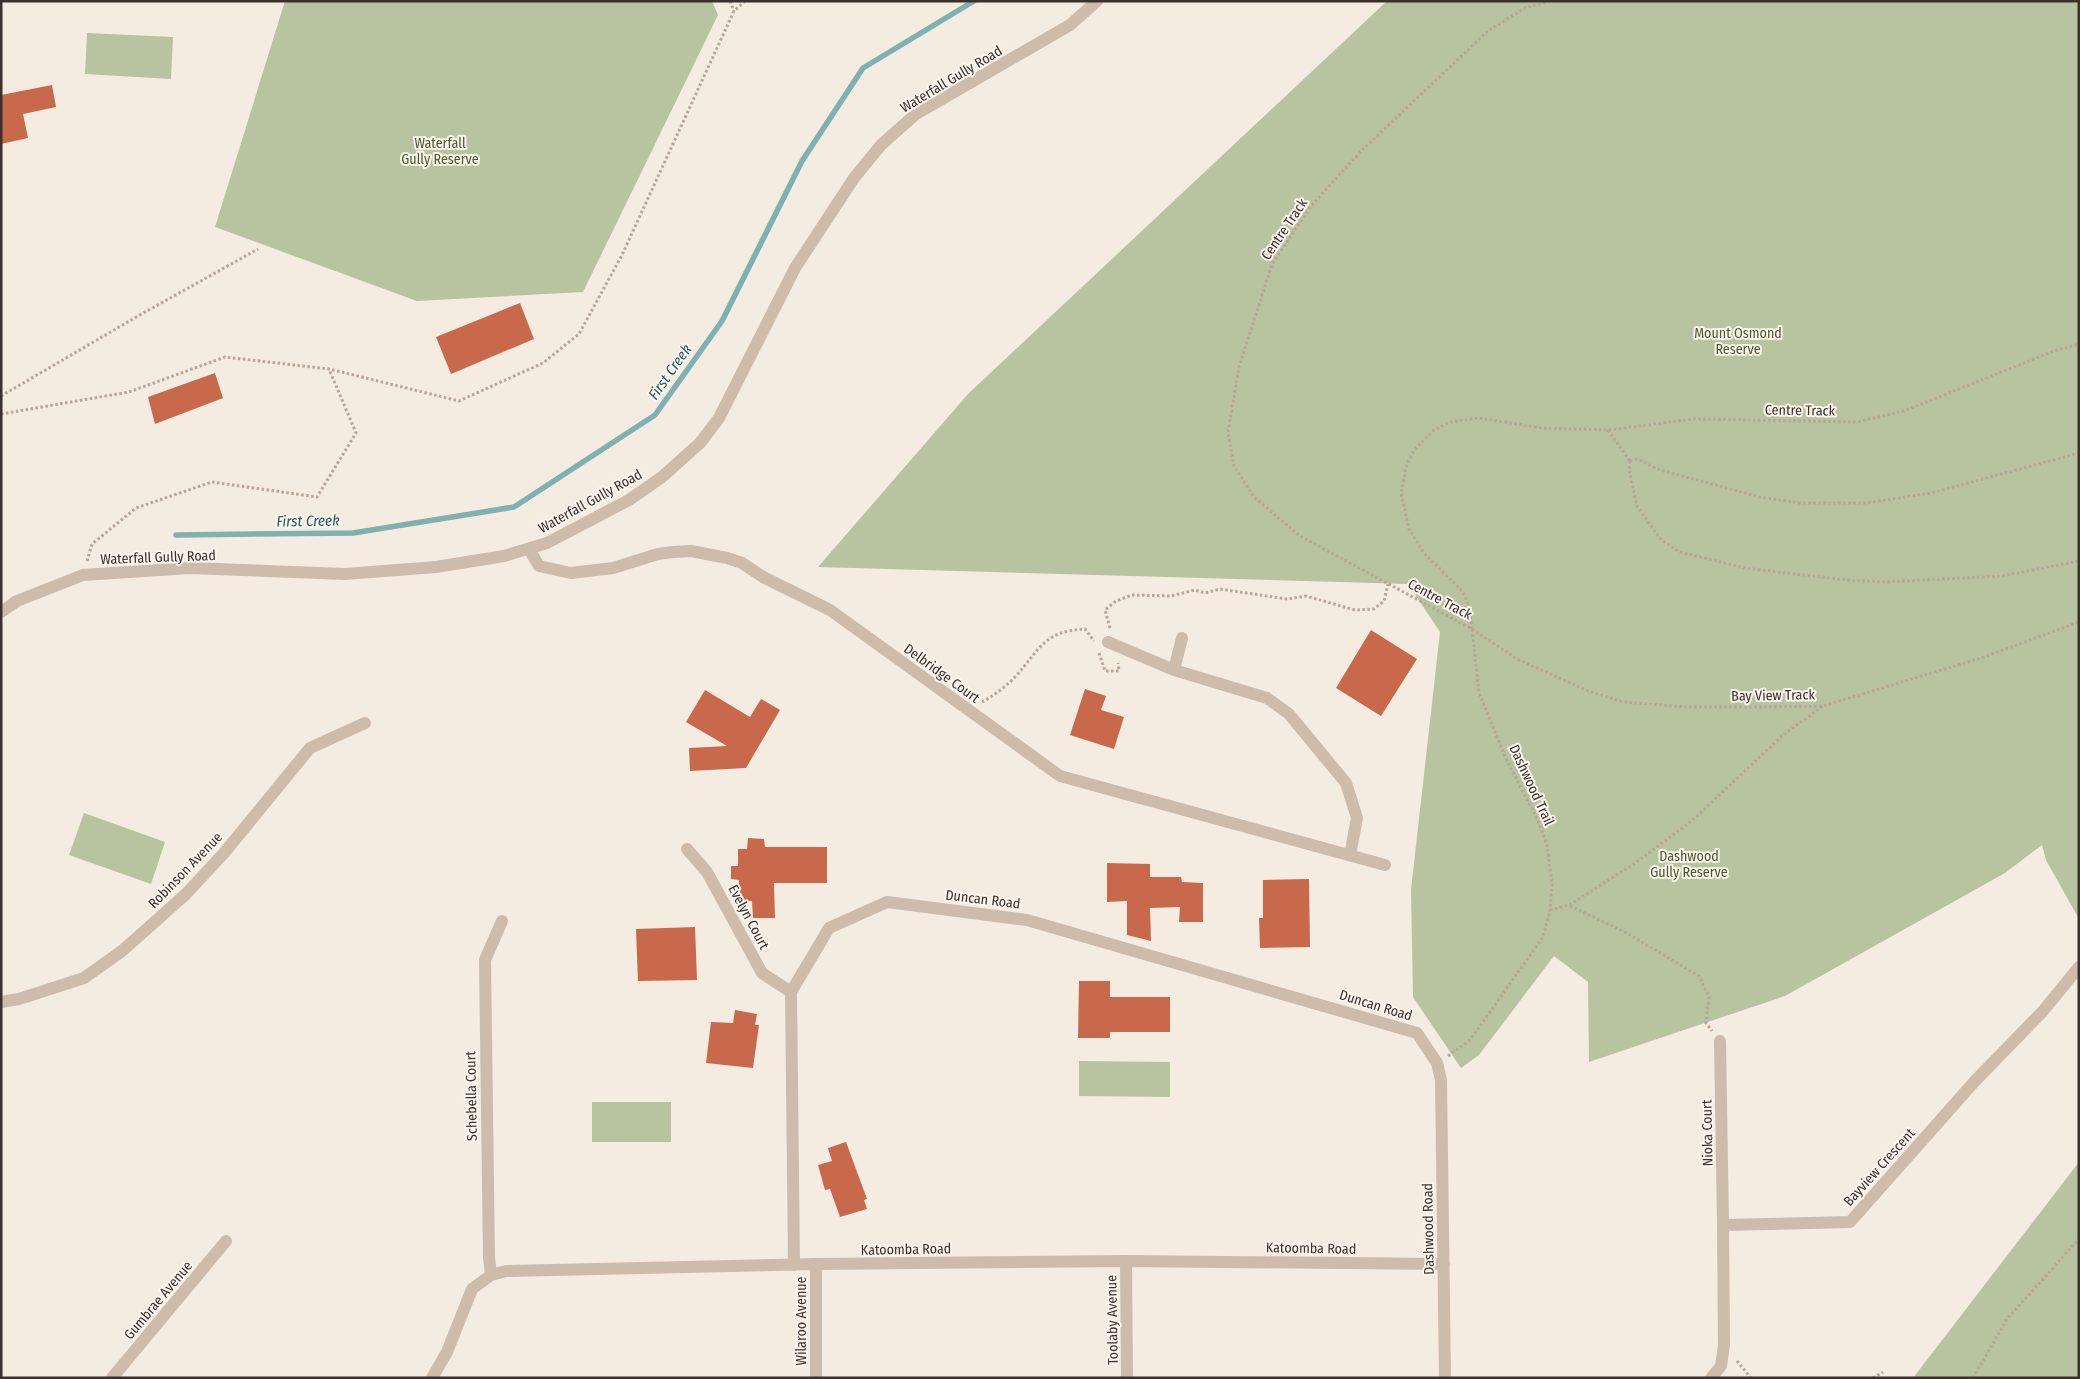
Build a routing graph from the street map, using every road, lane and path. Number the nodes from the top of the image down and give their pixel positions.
1 (730, 1) edge
2 (745, 1) edge
3 (1097, 1) edge
4 (1550, 1) edge
5 (734, 11) junction
6 (258, 249) dead end
7 (2079, 344) edge
8 (329, 369) junction
9 (1, 396) edge
10 (1, 414) edge
11 (1608, 430) junction
12 (2079, 452) edge
13 (1630, 461) junction
14 (529, 549) junction
15 (2079, 561) edge
16 (83, 575) junction
17 (1388, 584) junction
18 (1, 612) edge
19 (2079, 622) edge
20 (1472, 629) junction
21 (1182, 638) dead end
22 (1109, 642) junction
23 (1174, 670) junction
24 (1823, 706) junction
25 (967, 710) junction
26 (365, 723) dead end
27 (687, 849) dead end
28 (1350, 855) junction
29 (1385, 865) dead end
30 (1569, 905) junction
31 (1550, 910) junction
32 (502, 921) dead end
33 (2079, 967) edge
34 (791, 992) junction
35 (1, 1002) edge
36 (1720, 1041) joint
37 (1437, 1063) junction
38 (1441, 1080) joint
39 (1723, 1225) junction
40 (2079, 1239) edge
41 (226, 1242) dead end
42 (1126, 1261) junction
43 (816, 1264) junction
44 (1444, 1264) junction
45 (794, 1265) junction
46 (491, 1275) junction
47 (1883, 1372) dead end
48 (112, 1378) edge
49 (432, 1378) edge
50 (816, 1378) edge
51 (1127, 1378) edge
52 (1445, 1378) edge
53 (1711, 1378) edge
54 (1873, 1378) edge
55 (1973, 1378) edge

1 - 5 path
2 - 5 path
3 - 14 street, Waterfall Gully Road
4 - 17 path, Centre Track
5 - 8 path
6 - 9 path
7 - 11 path, Centre Track
8 - 10 path
8 - 16 path
11 - 13 path
11 - 20 path, Centre Track
12 - 13 path
13 - 15 path
14 - 16 street, Waterfall Gully Road
14 - 25 street, Delbridge Court
16 - 18 street, Waterfall Gully Road
17 - 20 path, Centre Track
17 - 22 path
19 - 24 path, Bay View Track
20 - 24 path, Bay View Track
20 - 31 path, Dashwood Trail
21 - 23 street
22 - 23 street
22 - 25 path
23 - 28 street
24 - 30 path
25 - 28 street, Delbridge Court
26 - 35 street, Robinson Avenue
27 - 34 street, Evelyn Court
28 - 29 street, Delbridge Court
30 - 31 path
30 - 36 path
31 - 37 path, Dashwood Trail
32 - 46 street, Schebella Court
33 - 39 street, Bayview Crescent
34 - 37 street, Duncan Road
34 - 45 street
36 - 39 street, Nioka Court
37 - 38 street, Duncan Road
38 - 44 street, Dashwood Road
39 - 53 street
40 - 55 path
41 - 48 street, Gumbrae Avenue
42 - 43 street, Katoomba Road
42 - 44 street, Katoomba Road
42 - 51 street, Toolaby Avenue
43 - 45 street, Katoomba Road
43 - 50 street, Wilaroo Avenue
44 - 52 street, Dashwood Road
45 - 46 street, Katoomba Road
46 - 49 street, Katoomba Road
47 - 54 path

